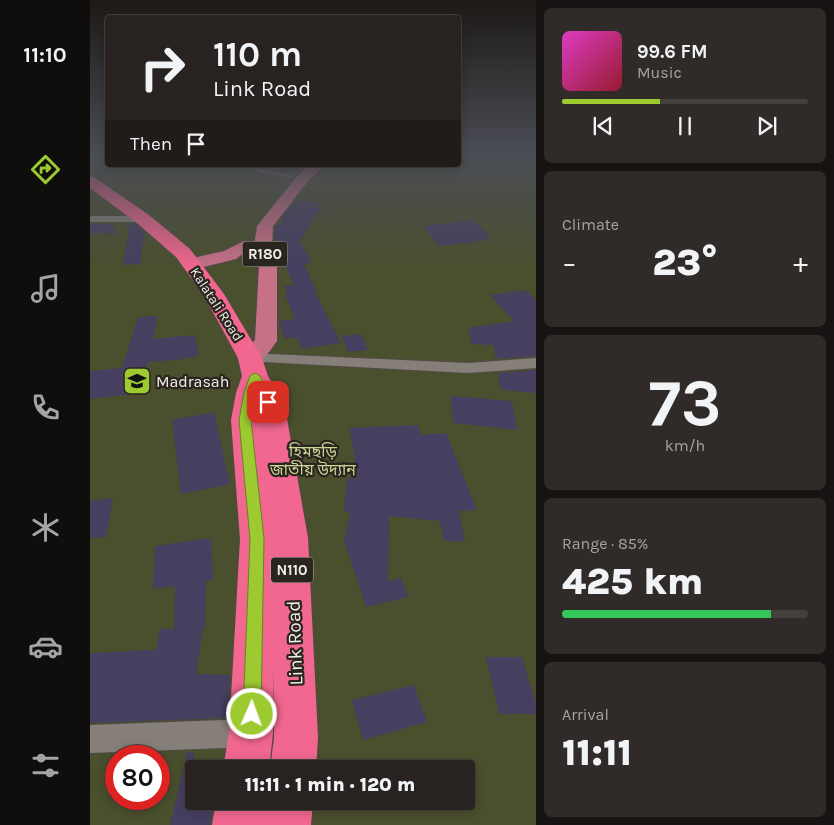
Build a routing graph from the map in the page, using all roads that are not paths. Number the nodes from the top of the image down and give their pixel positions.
1 (107, 192) edge
2 (276, 192) edge
3 (292, 192) edge
4 (143, 219) junction
5 (90, 220) edge
6 (191, 264) junction
7 (250, 298) dead end
8 (536, 364) edge
9 (253, 367) junction
10 (251, 733) junction
11 (90, 739) edge
12 (247, 760) edge
13 (294, 760) edge
14 (239, 810) edge
15 (288, 810) edge
16 (237, 825) edge
17 (286, 825) edge

1 - 4 highway, Kalatali Road / N110
2 - 6 main road, R180
3 - 9 main road, R180
4 - 5 street
4 - 6 highway, Kalatali Road / N110
6 - 9 highway, Kalatali Road / N110
7 - 9 main road
8 - 9 street
9 - 10 highway, N110
9 - 13 highway, Link Road / N110
10 - 11 street
10 - 12 highway, N110
14 - 16 highway
15 - 17 highway

